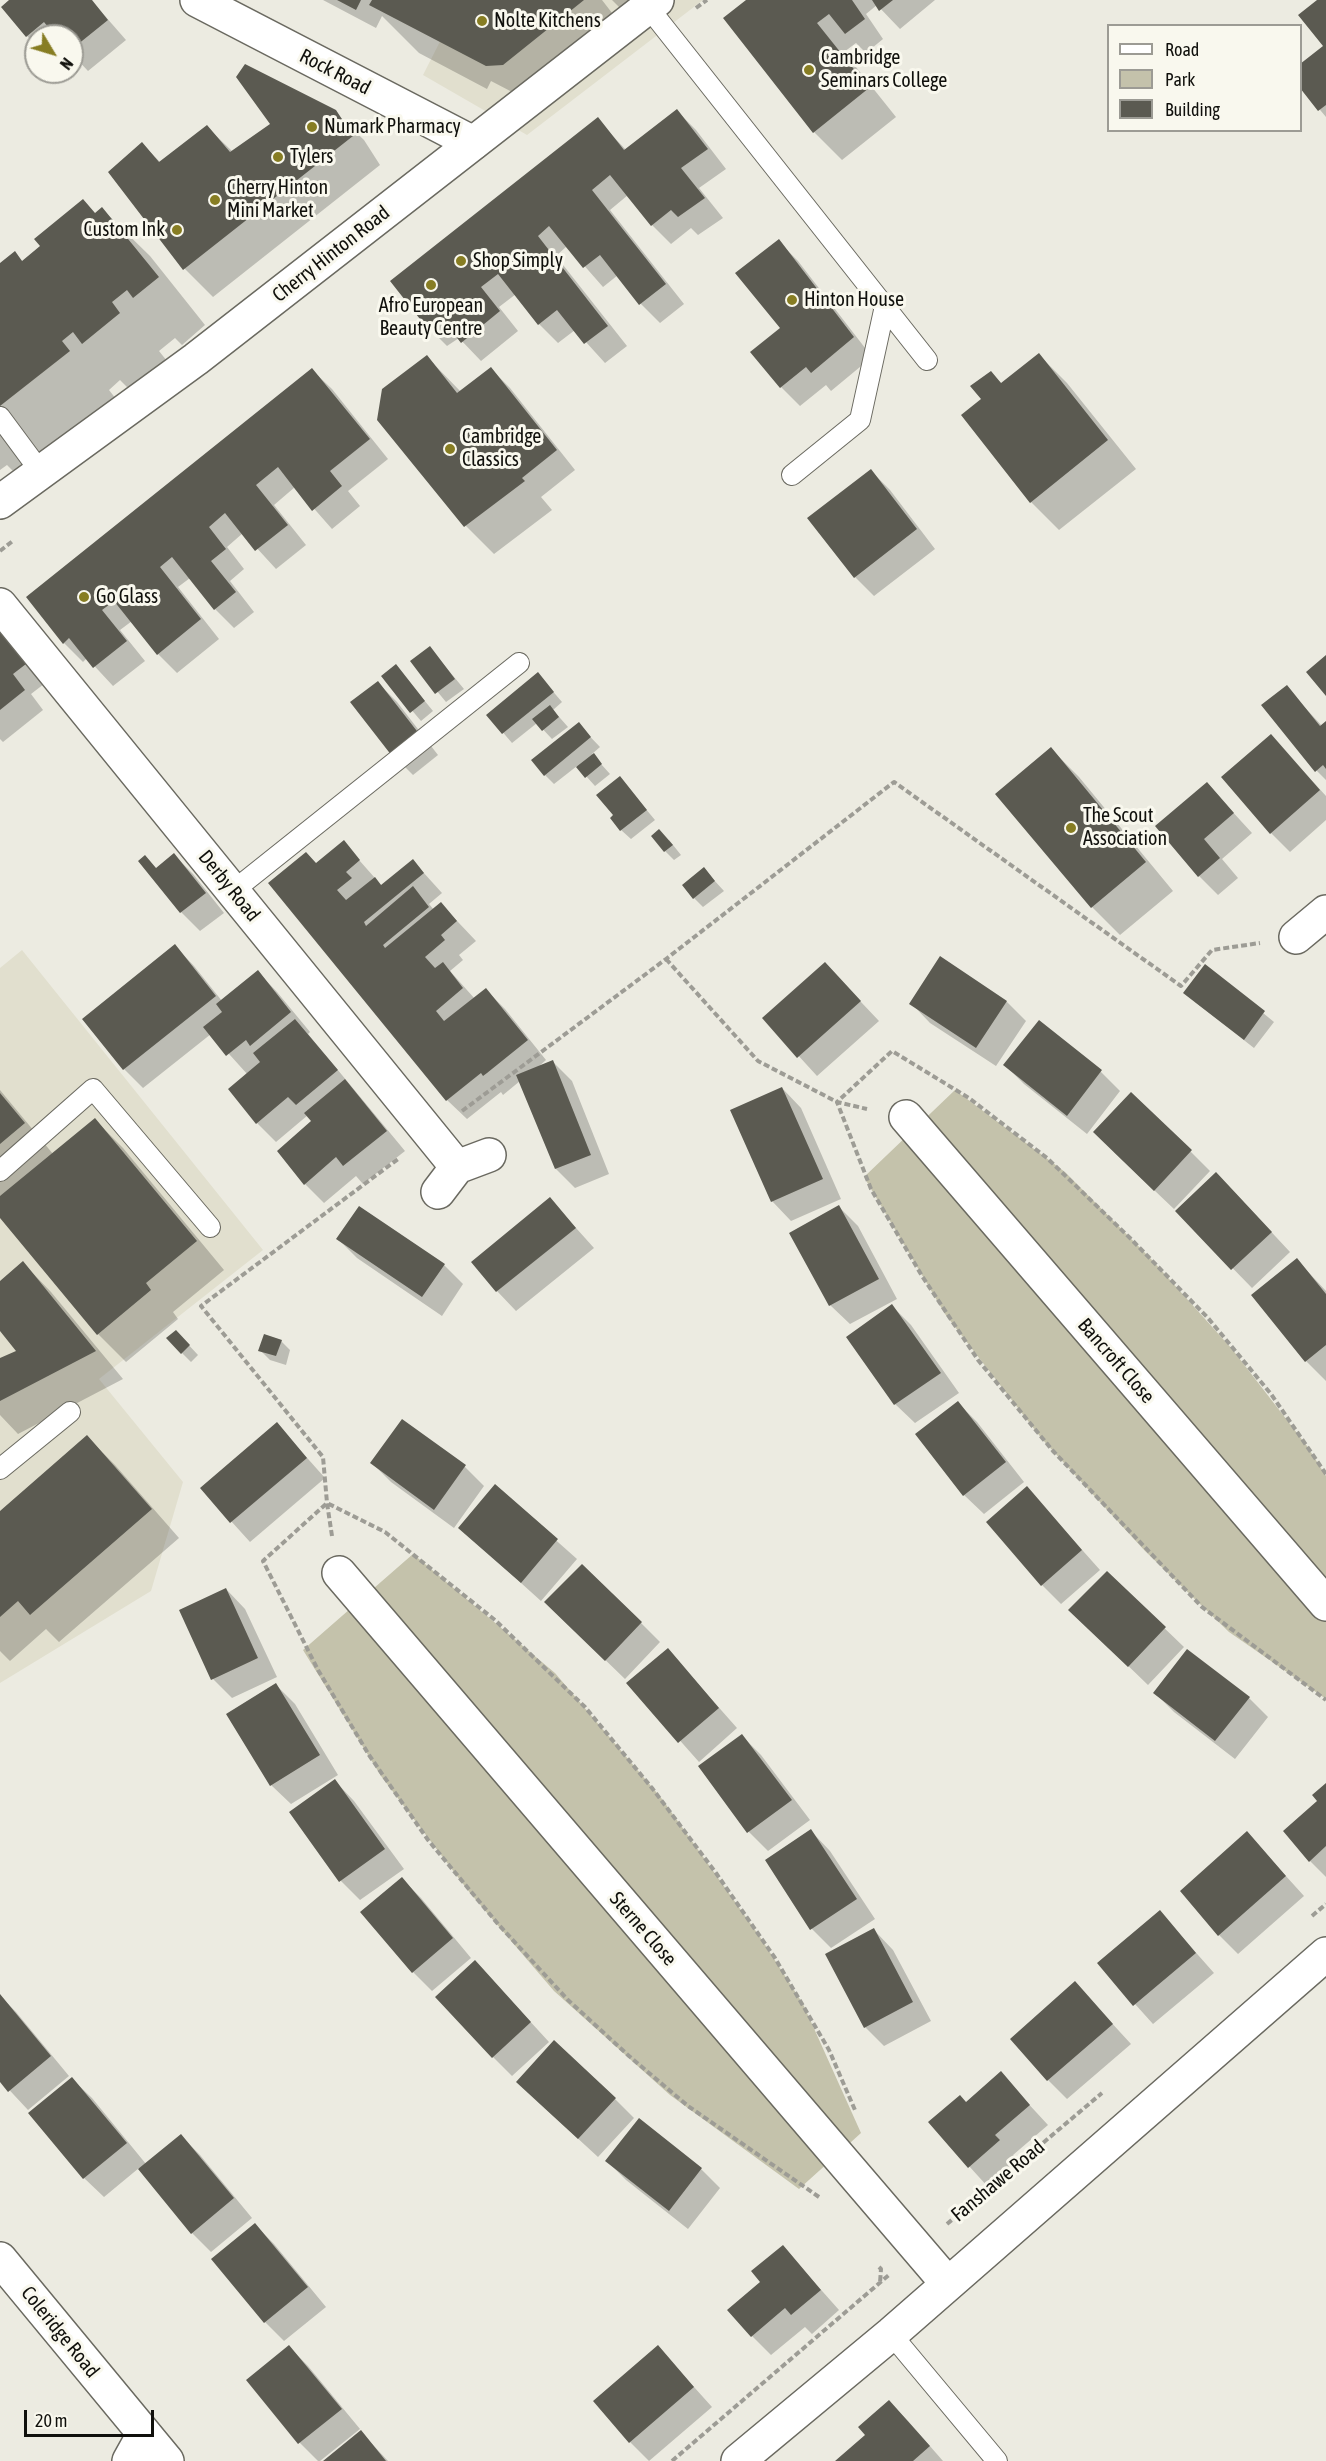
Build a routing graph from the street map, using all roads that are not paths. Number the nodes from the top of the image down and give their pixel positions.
1 (197, 0) edge
2 (653, 4) edge
3 (473, 143) junction
4 (885, 306) junction
5 (927, 360) dead end
6 (0, 417) edge
7 (40, 471) junction
8 (792, 475) dead end
9 (0, 502) edge
10 (0, 605) edge
11 (519, 663) dead end
12 (233, 891) junction
13 (1326, 912) edge
14 (1296, 937) road end
15 (906, 1117) dead end
16 (489, 1155) dead end
17 (0, 1171) edge
18 (210, 1227) dead end
19 (70, 1412) dead end
20 (0, 1469) edge
21 (339, 1573) dead end
22 (1326, 1604) edge
23 (1326, 1954) edge
24 (0, 2259) edge
25 (948, 2284) junction
26 (891, 2334) junction
27 (136, 2447) edge
28 (167, 2461) edge
29 (738, 2461) edge
30 (997, 2461) edge

1 - 3 street, Rock Road
2 - 3 street, Cherry Hinton Road
2 - 4 lane
3 - 7 street, Cherry Hinton Road
4 - 5 lane
4 - 8 lane
6 - 7 lane
7 - 9 street, Cherry Hinton Road
10 - 12 street, Derby Road
11 - 12 lane
12 - 16 street, Derby Road
13 - 14 street
15 - 22 street, Bancroft Close
17 - 18 lane
19 - 20 lane
21 - 25 street, Sterne Close
23 - 25 street
24 - 27 street, Coleridge Road
25 - 26 street
26 - 29 street
26 - 30 lane
27 - 28 street, Coleridge Road

